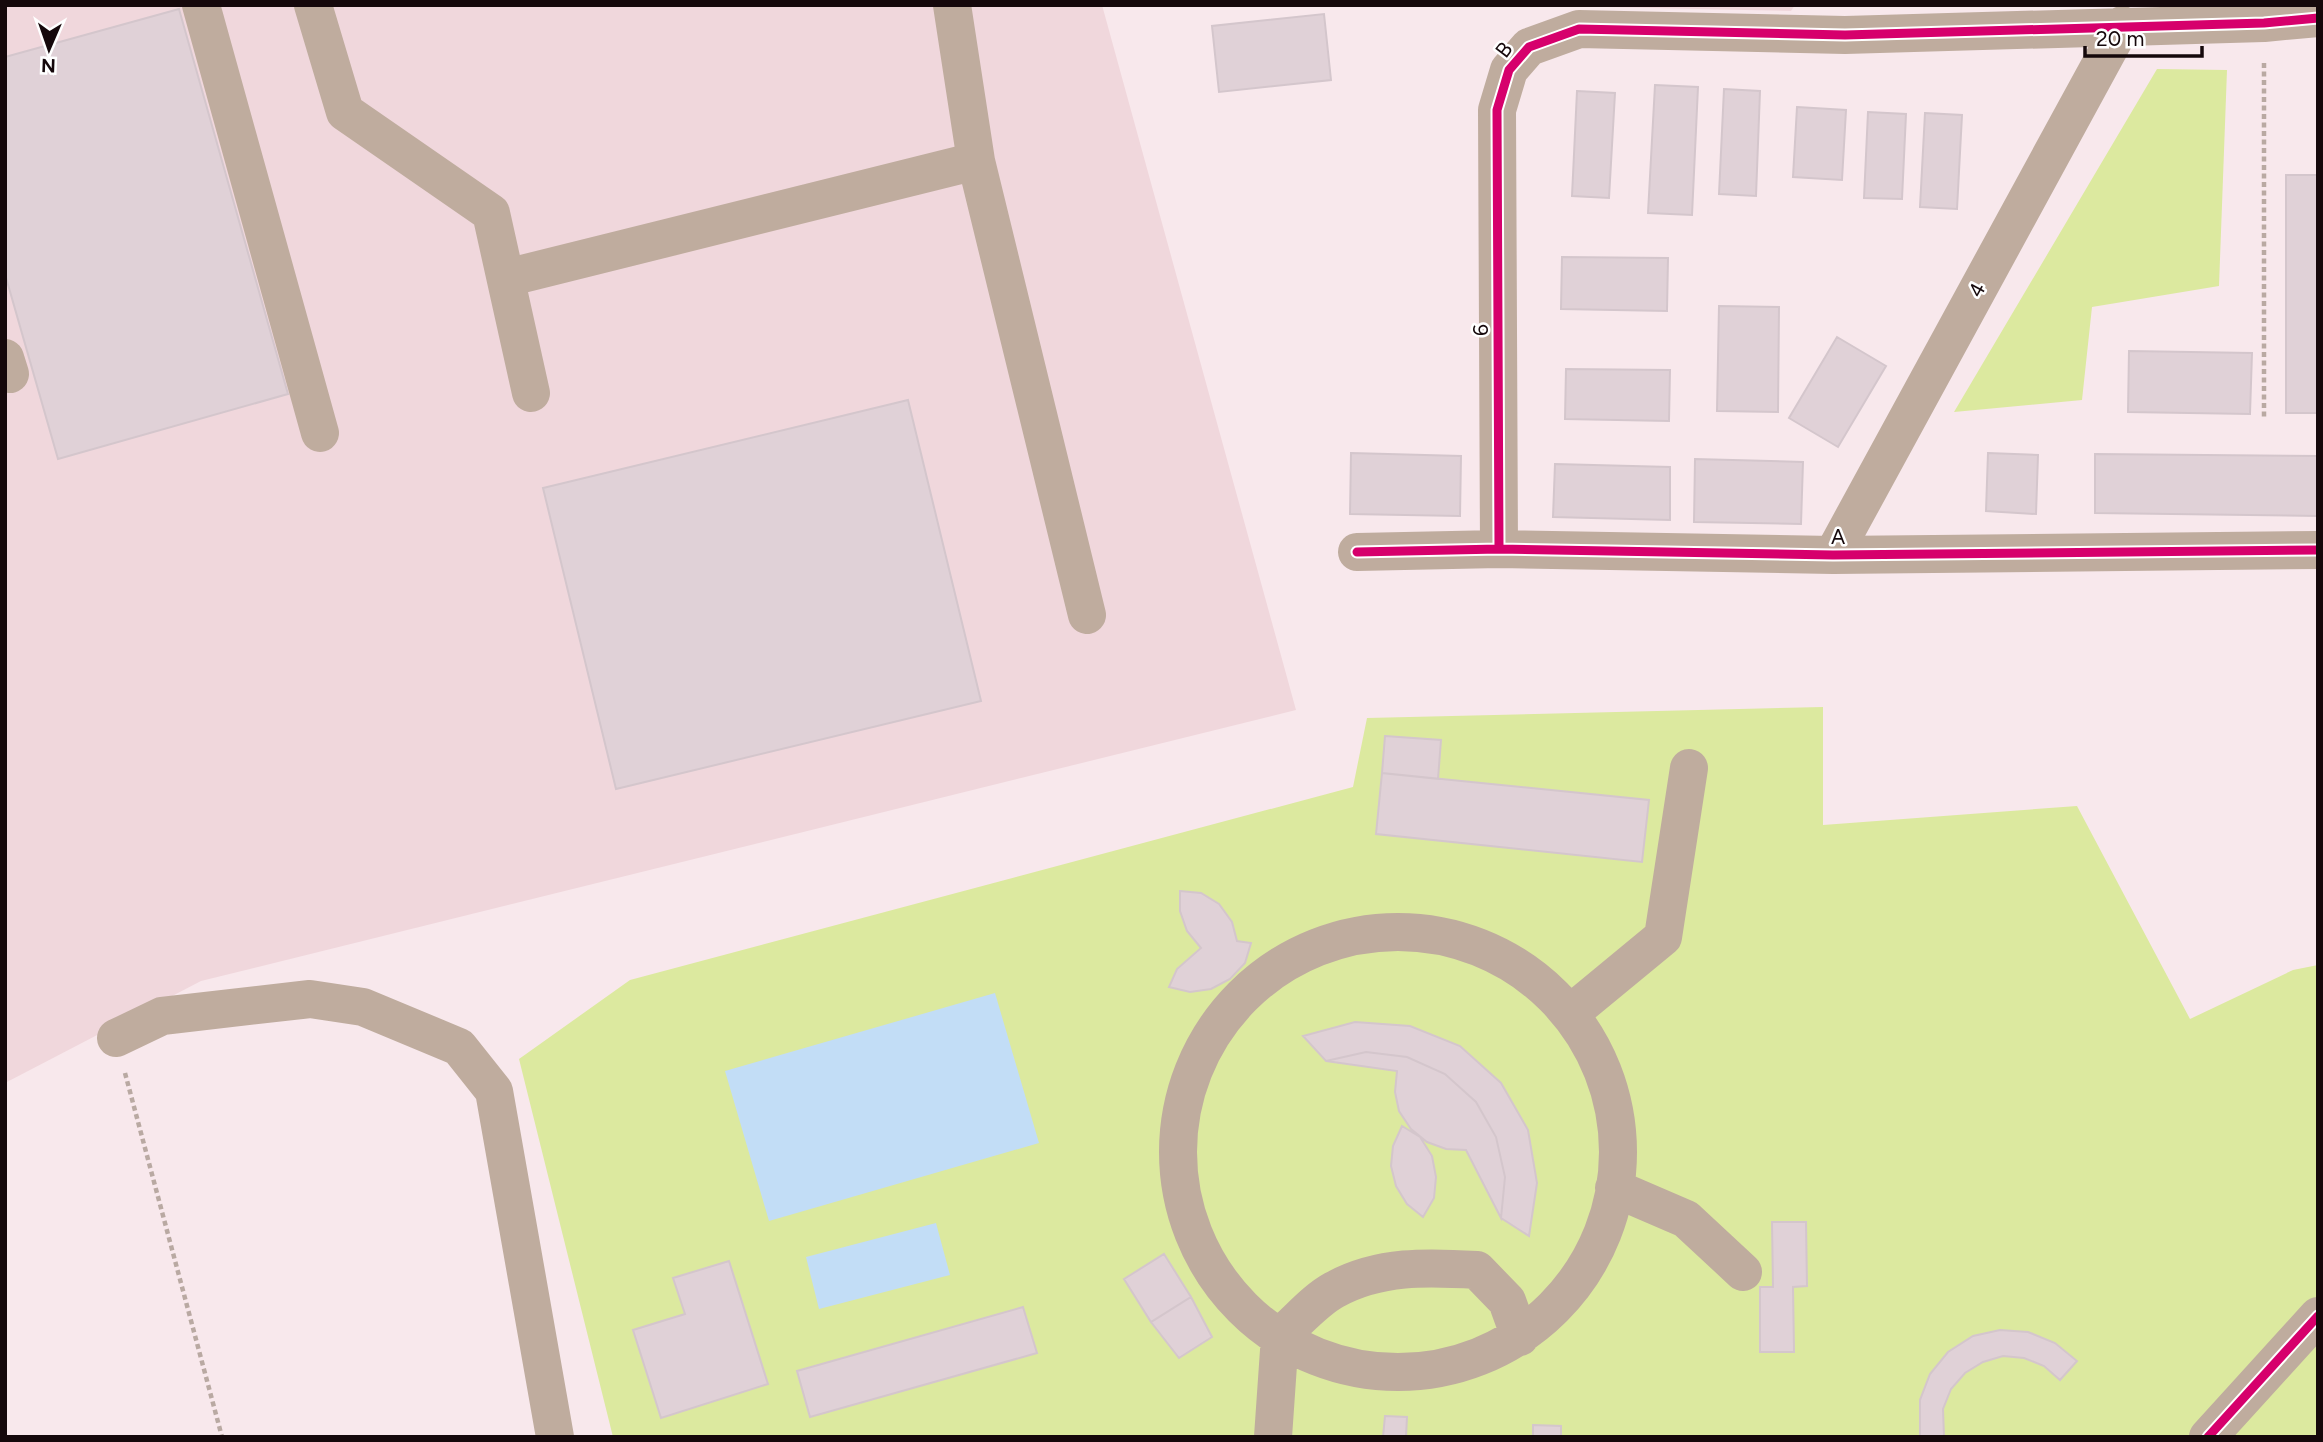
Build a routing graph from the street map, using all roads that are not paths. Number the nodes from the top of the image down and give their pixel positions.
1 (201, 5) edge
2 (313, 5) edge
3 (952, 5) edge
4 (1607, 18) edge
5 (2318, 18) edge
6 (1846, 20) edge
7 (2122, 25) junction
8 (1497, 110) joint
9 (976, 161) junction
10 (506, 278) junction
11 (531, 393) dead end
12 (320, 433) dead end
13 (1499, 550) junction
14 (2318, 550) edge
15 (1357, 552) dead end
16 (1833, 555) junction
17 (1087, 615) dead end
18 (1689, 768) dead end
19 (1571, 1013) junction
20 (116, 1038) road end
21 (1614, 1188) junction
22 (1743, 1272) dead end
23 (2318, 1316) edge
24 (1280, 1336) junction
25 (1520, 1337) junction
26 (555, 1437) edge
27 (1273, 1437) edge
28 (2208, 1437) edge

1 - 12 street
2 - 10 street
3 - 9 street
4 - 6 street, B
4 - 8 street, B
5 - 7 street, B
6 - 7 street, B
7 - 16 street, 4
8 - 13 street, 6
9 - 10 street
9 - 17 street
10 - 11 street
13 - 15 street, A
13 - 16 street, A
14 - 16 street, A
18 - 19 street
19 - 21 street
19 - 24 street
20 - 26 street
21 - 22 street
21 - 25 street
23 - 28 street
24 - 25 street
24 - 25 street
24 - 27 street

